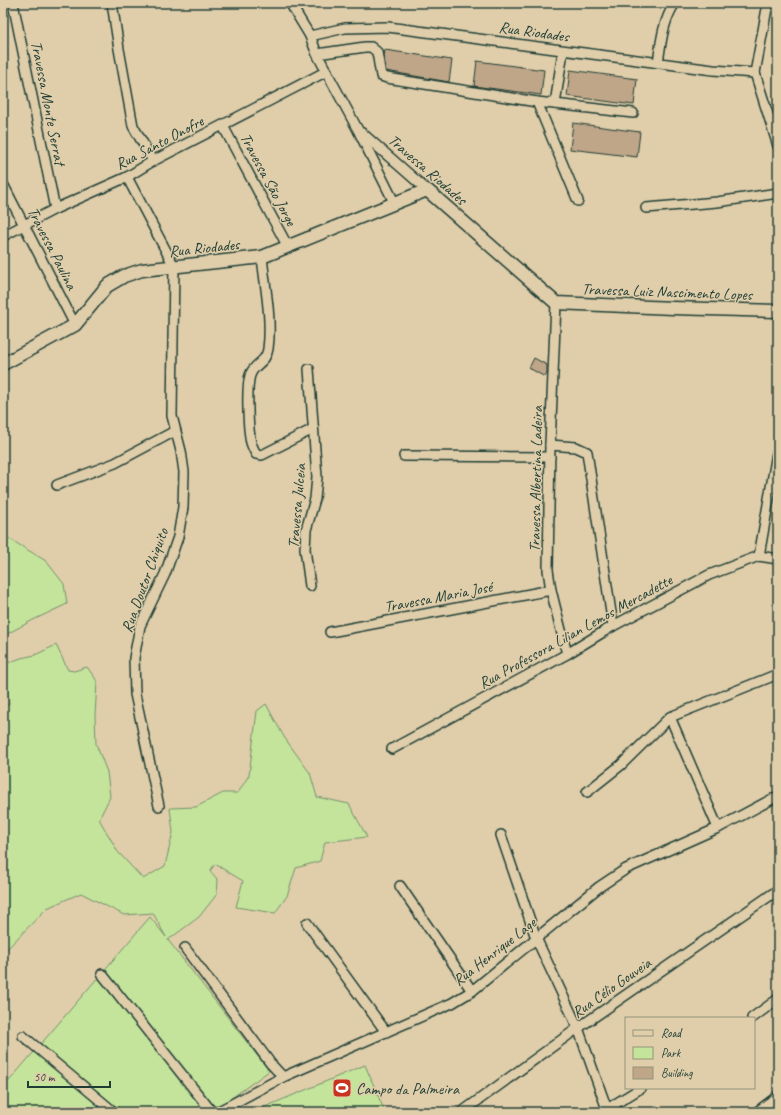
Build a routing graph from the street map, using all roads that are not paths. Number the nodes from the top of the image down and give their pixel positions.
1 (13, 3) edge
2 (112, 3) edge
3 (290, 3) edge
4 (675, 3) edge
5 (768, 3) edge
6 (310, 36) junction
7 (563, 51) junction
8 (317, 54) junction
9 (658, 63) junction
10 (327, 71) junction
11 (755, 72) junction
12 (537, 102) junction
13 (555, 104) junction
14 (633, 113) dead end
15 (223, 126) junction
16 (358, 130) junction
17 (778, 146) edge
18 (153, 161) junction
19 (127, 177) junction
20 (3, 184) edge
21 (427, 190) junction
22 (778, 193) edge
23 (578, 201) dead end
24 (395, 204) junction
25 (646, 208) dead end
26 (55, 209) junction
27 (25, 225) junction
28 (3, 236) edge
29 (288, 247) junction
30 (262, 257) junction
31 (174, 266) junction
32 (556, 303) junction
33 (778, 311) edge
34 (75, 325) junction
35 (3, 364) edge
36 (309, 370) dead end
37 (313, 429) junction
38 (175, 432) junction
39 (550, 445) junction
40 (777, 453) dead end
41 (404, 456) dead end
42 (550, 457) junction
43 (57, 485) dead end
44 (759, 556) junction
45 (778, 559) edge
46 (310, 586) dead end
47 (551, 590) junction
48 (613, 626) junction
49 (330, 632) dead end
50 (567, 654) junction
51 (778, 674) edge
52 (670, 717) junction
53 (392, 748) dead end
54 (587, 792) dead end
55 (778, 796) edge
56 (159, 806) dead end
57 (718, 828) junction
58 (501, 835) dead end
59 (400, 886) dead end
60 (778, 890) edge
61 (307, 923) dead end
62 (536, 938) junction
63 (185, 948) dead end
64 (102, 974) dead end
65 (472, 991) junction
66 (778, 999) edge
67 (753, 1017) edge
68 (578, 1028) junction
69 (386, 1032) junction
70 (23, 1036) dead end
71 (283, 1077) junction
72 (640, 1089) edge
73 (778, 1096) edge
74 (229, 1109) edge
75 (608, 1110) edge
76 (758, 1111) dead end
77 (114, 1112) edge
78 (212, 1112) edge
79 (218, 1112) edge
80 (462, 1112) edge

1 - 26 street, Travessa Monte Serrat
2 - 18 street
3 - 6 street, Travessa Riodades
4 - 9 street
5 - 11 street
6 - 7 street, Rua Riodades
6 - 8 street, Travessa Riodades
7 - 9 street, Rua Riodades
7 - 13 street
8 - 10 street, Travessa Riodades
8 - 12 street
9 - 11 street, Rua Riodades
10 - 15 street, Rua Santo Onofre
10 - 16 street, Travessa Riodades
11 - 17 street
12 - 13 street
12 - 23 street
13 - 14 street
15 - 18 street, Rua Santo Onofre
15 - 29 street, Travessa São Jorge
16 - 21 street, Travessa Riodades
16 - 24 street
18 - 19 street, Rua Santo Onofre
19 - 26 street, Rua Santo Onofre
19 - 31 street
20 - 27 street, Travessa Paulina
21 - 24 street, Rua Riodades
21 - 32 street, Travessa Riodades
22 - 25 street
24 - 29 street, Rua Riodades
26 - 27 street, Rua Santo Onofre
27 - 28 street, Rua Santo Onofre
27 - 34 street, Travessa Paulina
29 - 30 street, Rua Riodades
30 - 31 street, Rua Riodades
30 - 37 street, Travessa Julceia
31 - 34 street, Rua Riodades
31 - 38 street, Rua Doutor Chiquito
32 - 33 street, Travessa Luiz Nascimento Lopes
32 - 39 street, Travessa Albertina Ladeira
34 - 35 street, Rua Riodades
36 - 37 street, Travessa Julceia
37 - 46 street, Travessa Julceia
38 - 43 street
38 - 56 street, Rua Doutor Chiquito
39 - 42 street, Travessa Albertina Ladeira
39 - 48 street
40 - 44 street
41 - 42 street
42 - 47 street, Travessa Albertina Ladeira
44 - 45 street, Rua Professora Lilian Lemos Mercadette
44 - 48 street, Rua Professora Lilian Lemos Mercadette
47 - 49 street, Travessa Maria José
47 - 50 street, Travessa Albertina Ladeira
48 - 50 street, Rua Professora Lilian Lemos Mercadette
50 - 53 street, Rua Professora Lilian Lemos Mercadette
51 - 52 street
52 - 54 street
52 - 57 street
55 - 57 street, Rua Henrique Lage
57 - 62 street, Rua Henrique Lage
58 - 62 street
59 - 65 street
60 - 68 street, Rua Célio Gouveia
61 - 69 street
62 - 65 street, Rua Henrique Lage
62 - 68 street
63 - 71 street
64 - 78 street
65 - 69 street, Rua Henrique Lage
66 - 67 street
68 - 75 street
68 - 80 street, Rua Célio Gouveia
69 - 71 street, Rua Henrique Lage
70 - 77 street
71 - 74 street, Rua Henrique Lage
72 - 75 street
73 - 76 street
74 - 79 street, Rua Henrique Lage

